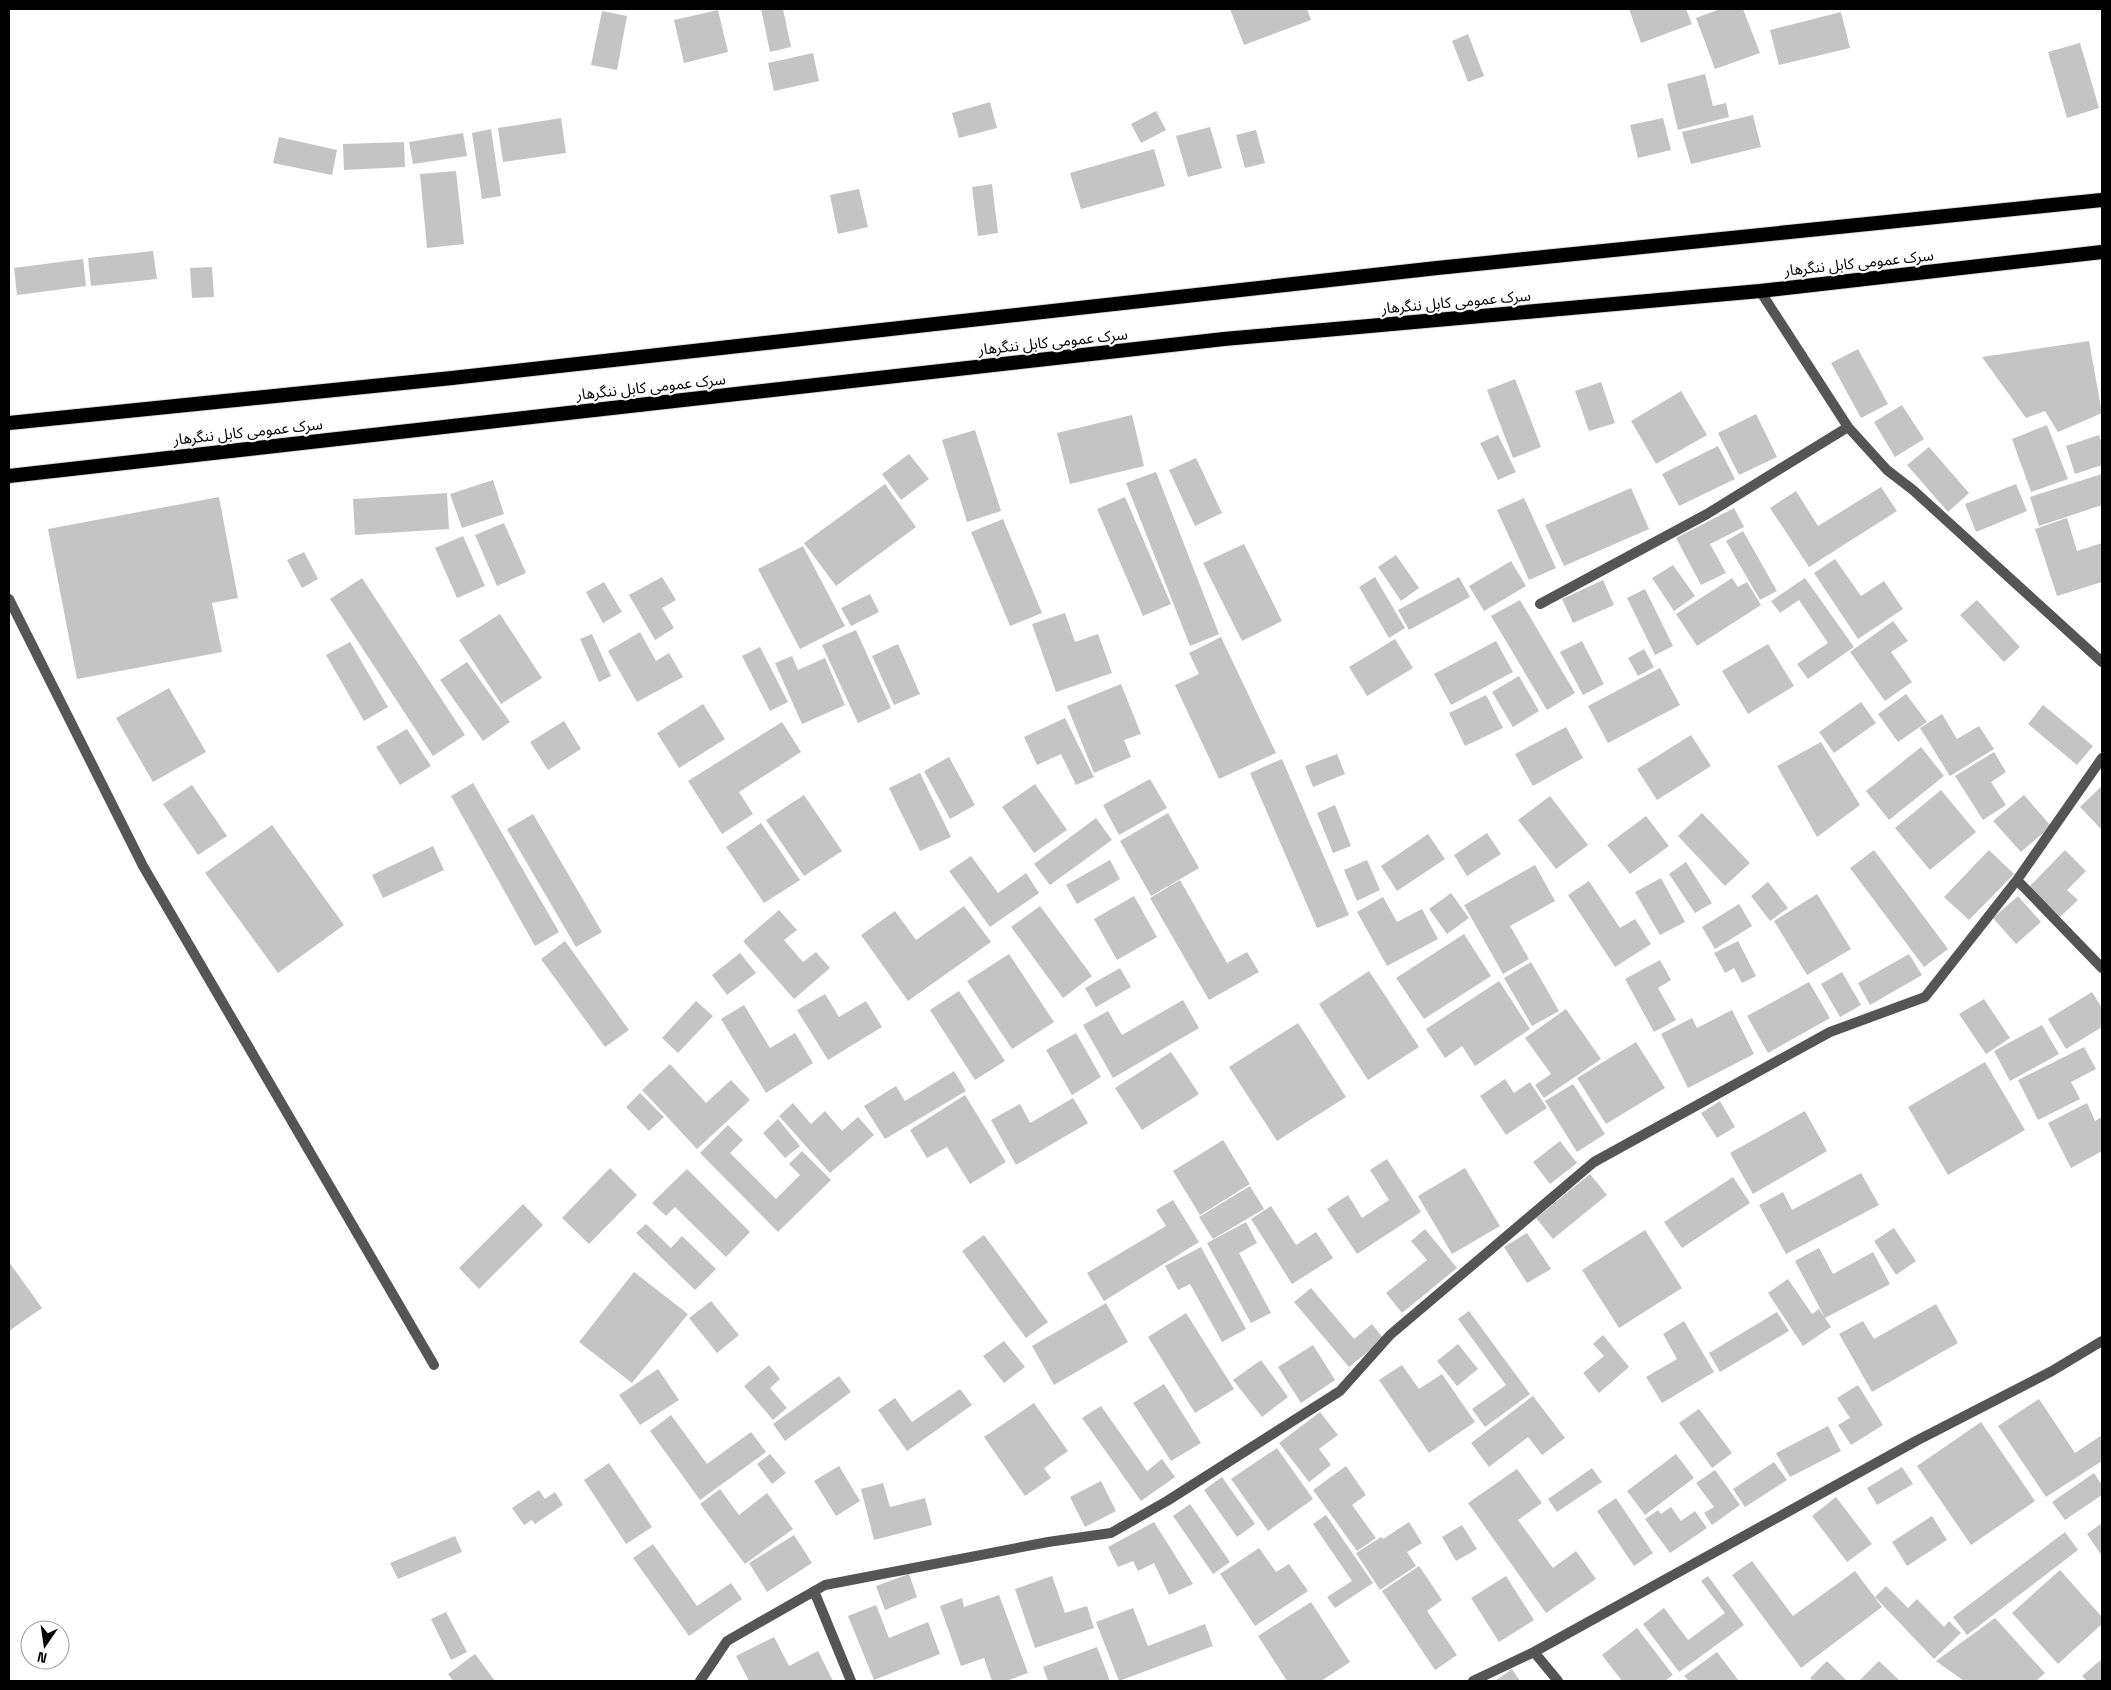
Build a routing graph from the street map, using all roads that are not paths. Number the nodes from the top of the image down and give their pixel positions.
1 (2102, 200) edge
2 (2102, 252) edge
3 (1760, 290) junction
4 (9, 423) edge
5 (1848, 427) junction
6 (9, 476) edge
7 (9, 599) edge
8 (1540, 604) dead end
9 (2102, 662) edge
10 (2102, 758) edge
11 (2017, 880) junction
12 (2102, 968) edge
13 (2102, 1341) edge
14 (434, 1365) dead end
15 (814, 1591) junction
16 (1534, 1652) junction
17 (700, 1681) edge
18 (850, 1681) edge
19 (1473, 1681) edge
20 (1558, 1681) edge

1 - 4 highway, سرک عمومی کابل ننگرهار
2 - 3 highway, سرک عمومی کابل ننگرهار
3 - 5 street
3 - 6 highway, سرک عمومی کابل ننگرهار
5 - 8 street
5 - 9 street
7 - 14 street
10 - 11 street
11 - 12 street
11 - 15 street
13 - 16 street
15 - 17 street
15 - 18 street
16 - 19 street
16 - 20 street

